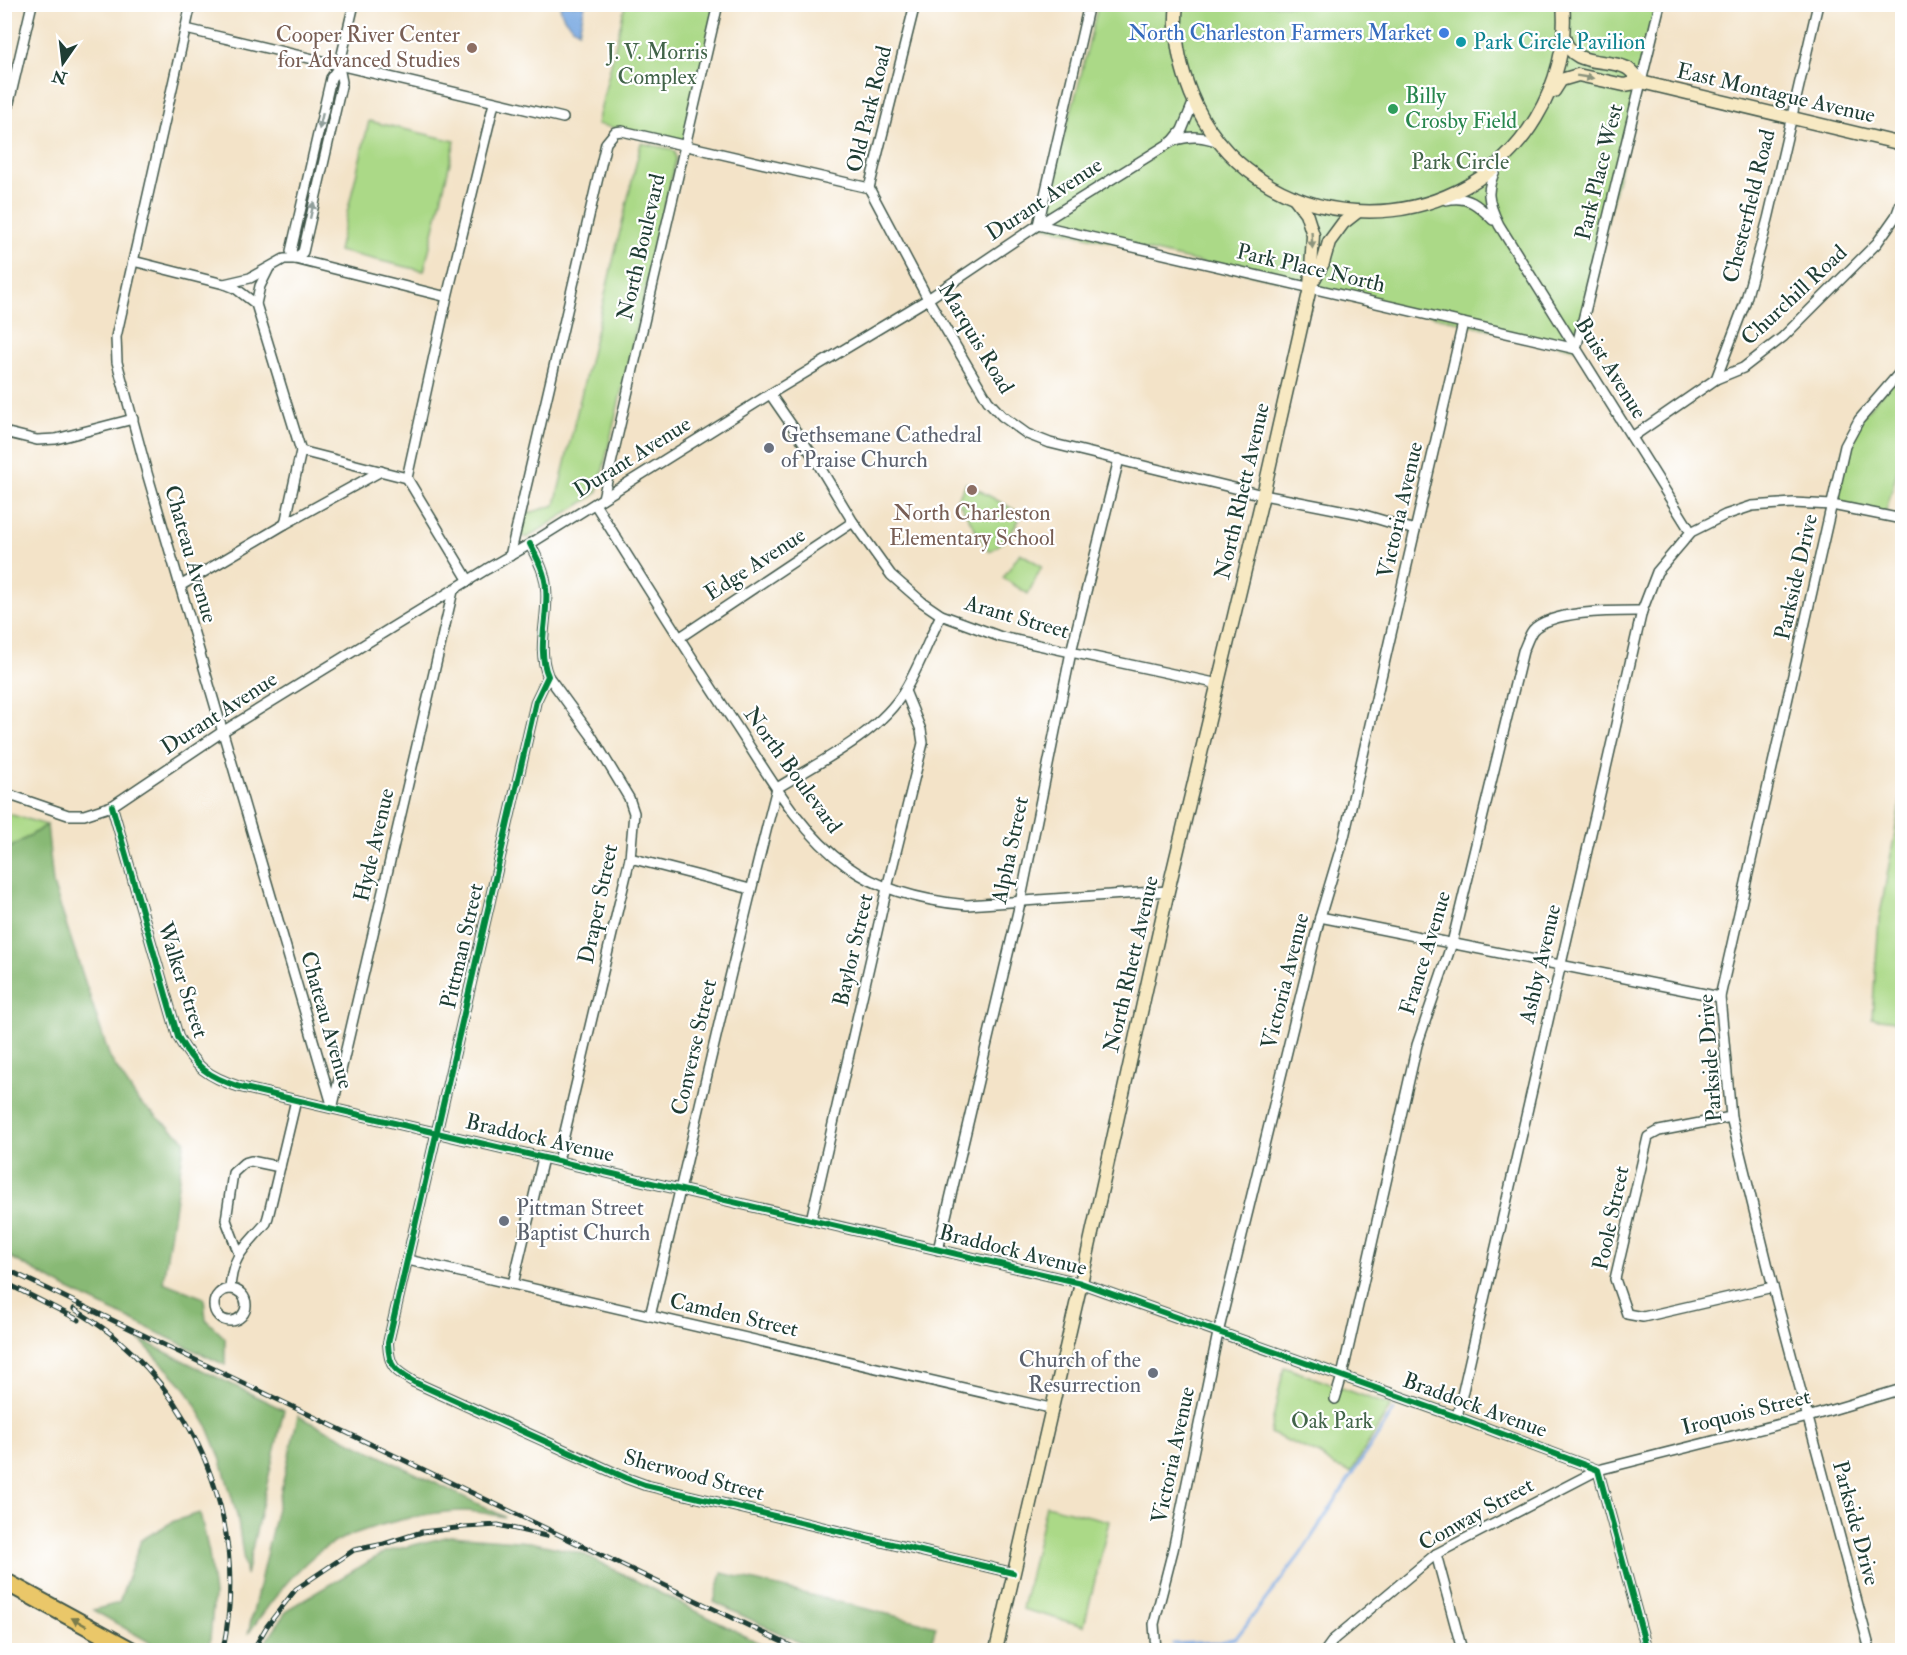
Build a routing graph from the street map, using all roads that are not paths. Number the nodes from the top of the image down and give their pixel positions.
1 (32, 4) edge
2 (192, 4) edge
3 (354, 4) edge
4 (718, 4) edge
5 (915, 4) edge
6 (1089, 4) edge
7 (1177, 4) edge
8 (1563, 4) edge
9 (1660, 4) edge
10 (1818, 4) edge
11 (186, 29) junction
12 (1563, 34) junction
13 (339, 67) junction
14 (1641, 82) junction
15 (1194, 101) junction
16 (494, 103) junction
17 (1543, 106) junction
18 (563, 118) dead end
19 (1791, 118) junction
20 (4, 124) edge
21 (1173, 141) junction
22 (1221, 143) junction
23 (1902, 144) edge
24 (685, 145) junction
25 (1497, 166) junction
26 (869, 188) junction
27 (1294, 198) junction
28 (1902, 200) edge
29 (1432, 203) junction
30 (1357, 212) junction
31 (1038, 225) junction
32 (1499, 225) junction
33 (295, 259) junction
34 (133, 261) junction
35 (268, 270) junction
36 (224, 284) junction
37 (1310, 288) junction
38 (447, 297) junction
39 (928, 298) junction
40 (256, 304) junction
41 (1463, 323) junction
42 (1576, 349) junction
43 (1902, 370) edge
44 (1716, 379) junction
45 (770, 394) junction
46 (133, 419) junction
47 (4, 432) edge
48 (1632, 438) junction
49 (301, 451) junction
50 (1119, 459) junction
51 (381, 471) junction
52 (407, 478) junction
53 (1263, 495) junction
54 (599, 501) junction
55 (1833, 505) junction
56 (1902, 519) edge
57 (854, 522) junction
58 (285, 524) junction
59 (1415, 530) junction
60 (1691, 532) junction
61 (530, 544) junction
62 (510, 556) junction
63 (469, 581) junction
64 (180, 586) junction
65 (453, 591) junction
66 (1642, 611) junction
67 (941, 615) junction
68 (678, 638) junction
69 (1071, 652) junction
70 (548, 676) junction
71 (1219, 684) junction
72 (905, 691) junction
73 (222, 732) junction
74 (777, 788) junction
75 (4, 793) edge
76 (112, 806) junction
77 (630, 858) junction
78 (887, 888) junction
79 (750, 889) junction
80 (1168, 891) junction
81 (1020, 903) junction
82 (1320, 918) junction
83 (1452, 943) junction
84 (1559, 964) junction
85 (1720, 997) junction
86 (296, 1100) junction
87 (333, 1108) junction
88 (360, 1115) joint
89 (1731, 1117) junction
90 (437, 1132) junction
91 (543, 1158) junction
92 (558, 1161) junction
93 (280, 1167) junction
94 (681, 1189) junction
95 (811, 1220) junction
96 (938, 1250) junction
97 (239, 1254) junction
98 (408, 1260) junction
99 (1081, 1283) junction
100 (513, 1284) junction
101 (1773, 1287) junction
102 (230, 1289) dead end
103 (650, 1316) junction
104 (1218, 1334) junction
105 (389, 1359) joint
106 (1342, 1376) junction
107 (1902, 1389) edge
108 (1335, 1398) dead end
109 (1050, 1408) junction
110 (1457, 1417) junction
111 (1808, 1417) junction
112 (1598, 1470) junction
113 (1436, 1554) junction
114 (1013, 1573) junction
115 (4, 1581) edge
116 (131, 1650) edge
117 (996, 1650) edge
118 (1156, 1650) edge
119 (1326, 1650) edge
120 (1462, 1650) edge
121 (1647, 1650) edge
122 (1870, 1650) edge

1 - 20 street
2 - 11 street, Chateau Avenue
3 - 13 street
4 - 24 street, North Boulevard
5 - 26 street, Old Park Road
6 - 31 street
7 - 15 main road
8 - 12 main road
9 - 14 street, Park Place West
10 - 19 street, Chesterfield Road
11 - 13 street
11 - 34 street, Chateau Avenue
12 - 14 main road, East Montague Avenue
12 - 17 main road
13 - 16 street
13 - 33 street
17 -> 14 main road, East Montague Avenue
14 - 19 main road, East Montague Avenue
14 - 42 street, Park Place West
15 - 21 street, Durant Avenue
15 - 22 main road
16 - 18 street
16 - 38 street
17 - 25 main road
19 - 23 main road, East Montague Avenue
19 - 44 street, Chesterfield Road
21 - 22 street, Durant Avenue
21 - 31 street, Durant Avenue
22 - 27 main road
24 - 26 street
24 - 54 street, North Boulevard
24 - 62 street
25 - 29 main road
25 - 32 street, Buist Avenue
26 - 39 street, Marquis Road
27 - 30 main road
27 -> 37 main road, North Rhett Avenue
28 - 44 street, Churchill Road
29 - 30 main road
29 - 32 street, Buist Avenue
30 - 37 main road, North Rhett Avenue
31 - 37 street, Park Place North
31 - 39 street, Durant Avenue
32 - 42 street, Buist Avenue
33 - 35 street
33 - 38 street
34 - 36 street
34 - 46 street, Chateau Avenue
35 - 36 street
35 - 40 street
36 - 40 street
37 - 41 street, Park Place North
37 - 53 main road, North Rhett Avenue
38 - 52 street
39 - 45 street, Durant Avenue
39 - 50 street, Marquis Road
40 - 49 street
41 - 42 street, Park Place North
41 - 59 street, Victoria Avenue
42 - 48 street, Buist Avenue
43 - 55 street, Parkside Drive
44 - 48 street, Churchill Road
45 - 54 street, Durant Avenue
45 - 57 street, Arant Street
46 - 47 street
46 - 64 street, Chateau Avenue
48 - 60 street, Buist Avenue
49 - 51 street
49 - 58 street
50 - 53 street, Marquis Road
50 - 69 street, Alpha Street
51 - 52 street
51 - 58 street
52 - 63 street
53 - 59 street, Marquis Road
53 - 71 main road, North Rhett Avenue
54 - 61 street, Durant Avenue
54 - 68 street, North Boulevard
55 - 56 street
55 - 60 street
55 - 85 street, Parkside Drive
57 - 67 street, Arant Street
57 - 68 street, Edge Avenue
58 - 64 street
59 - 82 street, Victoria Avenue
60 - 66 street, Ashby Avenue
61 - 62 street, Durant Avenue
61 - 70 street
62 - 63 street, Durant Avenue
63 - 65 street, Durant Avenue
64 - 73 street, Chateau Avenue
65 - 73 street, Durant Avenue
65 - 87 street, Hyde Avenue
66 - 83 street, France Avenue
66 - 84 street, Ashby Avenue
67 - 69 street, Arant Street
67 - 72 street
68 - 74 street, North Boulevard
69 - 71 street, Arant Street
69 - 81 street, Alpha Street
70 - 77 street, Draper Street
70 - 90 street, Pittman Street
71 - 80 main road, North Rhett Avenue
72 - 74 street
72 - 78 street, Baylor Street
73 - 76 street, Durant Avenue
73 - 87 street, Chateau Avenue
74 - 78 street, North Boulevard
74 - 79 street, Converse Street
75 - 76 street, Durant Avenue
76 - 86 street, Walker Street
77 - 79 street
77 - 92 street, Draper Street
78 - 81 street, North Boulevard
78 - 95 street, Baylor Street
79 - 94 street, Converse Street
80 - 81 street, North Boulevard
80 - 99 main road, North Rhett Avenue
81 - 96 street, Alpha Street
82 - 83 street
82 - 104 street, Victoria Avenue
83 - 84 street
83 - 106 street, France Avenue
84 - 85 street
84 - 110 street, Ashby Avenue
85 - 89 street, Parkside Drive
86 - 87 street, Walker Street
86 - 93 street
87 - 88 street, Walker Street
88 - 90 street, Braddock Avenue
89 - 101 street, Parkside Drive
89 - 101 street, Poole Street
90 - 91 street, Braddock Avenue
90 - 98 street, Pittman Street
91 - 92 street, Braddock Avenue
91 - 100 street
92 - 94 street, Braddock Avenue
93 - 97 street
93 - 97 street
94 - 95 street, Braddock Avenue
94 - 103 street, Converse Street
95 - 96 street, Braddock Avenue
96 - 99 street, Braddock Avenue
97 - 102 street
98 - 100 street, Camden Street
98 - 105 street, Pittman Street
99 - 104 street, Braddock Avenue
99 - 109 main road, North Rhett Avenue
100 - 103 street, Camden Street
101 - 111 street, Parkside Drive
103 - 109 street, Camden Street
104 - 106 street, Braddock Avenue
104 - 118 street, Victoria Avenue
105 - 114 street, Sherwood Street
106 - 108 street, France Avenue
106 - 110 street, Braddock Avenue
107 - 111 street, Iroquois Street
109 - 114 main road, North Rhett Avenue
110 - 112 street, Braddock Avenue
111 - 112 street, Iroquois Street
111 - 122 street, Parkside Drive
112 - 113 street, Conway Street
112 - 121 street
113 - 119 street, Conway Street
113 - 120 street
114 - 117 main road, North Rhett Avenue
116 -> 115 highway

